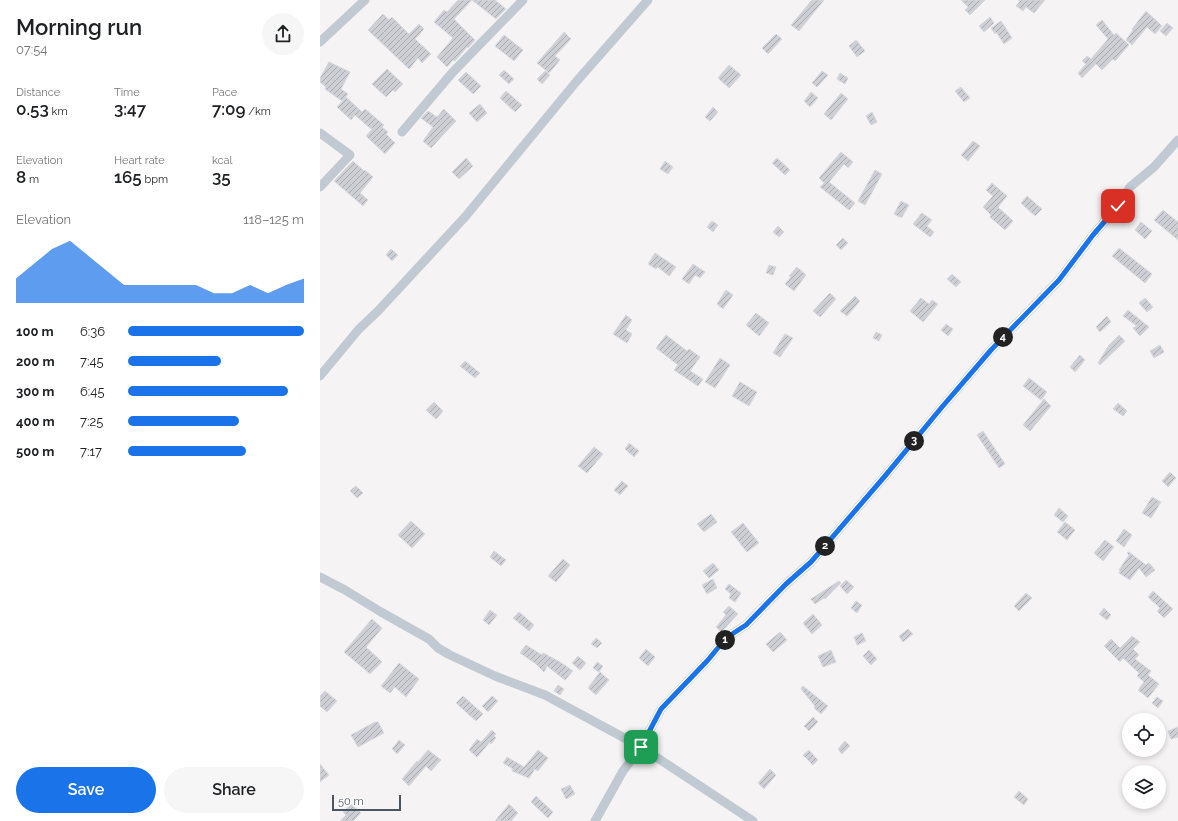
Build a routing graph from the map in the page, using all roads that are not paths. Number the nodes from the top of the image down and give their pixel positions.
1 (365, 0) edge
2 (524, 0) edge
3 (648, 0) edge
4 (320, 42) edge
5 (320, 132) edge
6 (402, 132) dead end
7 (1178, 140) edge
8 (320, 187) edge
9 (320, 376) edge
10 (320, 577) edge
11 (641, 747) junction
12 (595, 821) edge
13 (753, 821) edge

1 - 4 street
2 - 6 street
3 - 9 street
5 - 8 street
7 - 11 street
10 - 11 street
11 - 12 street
11 - 13 street

